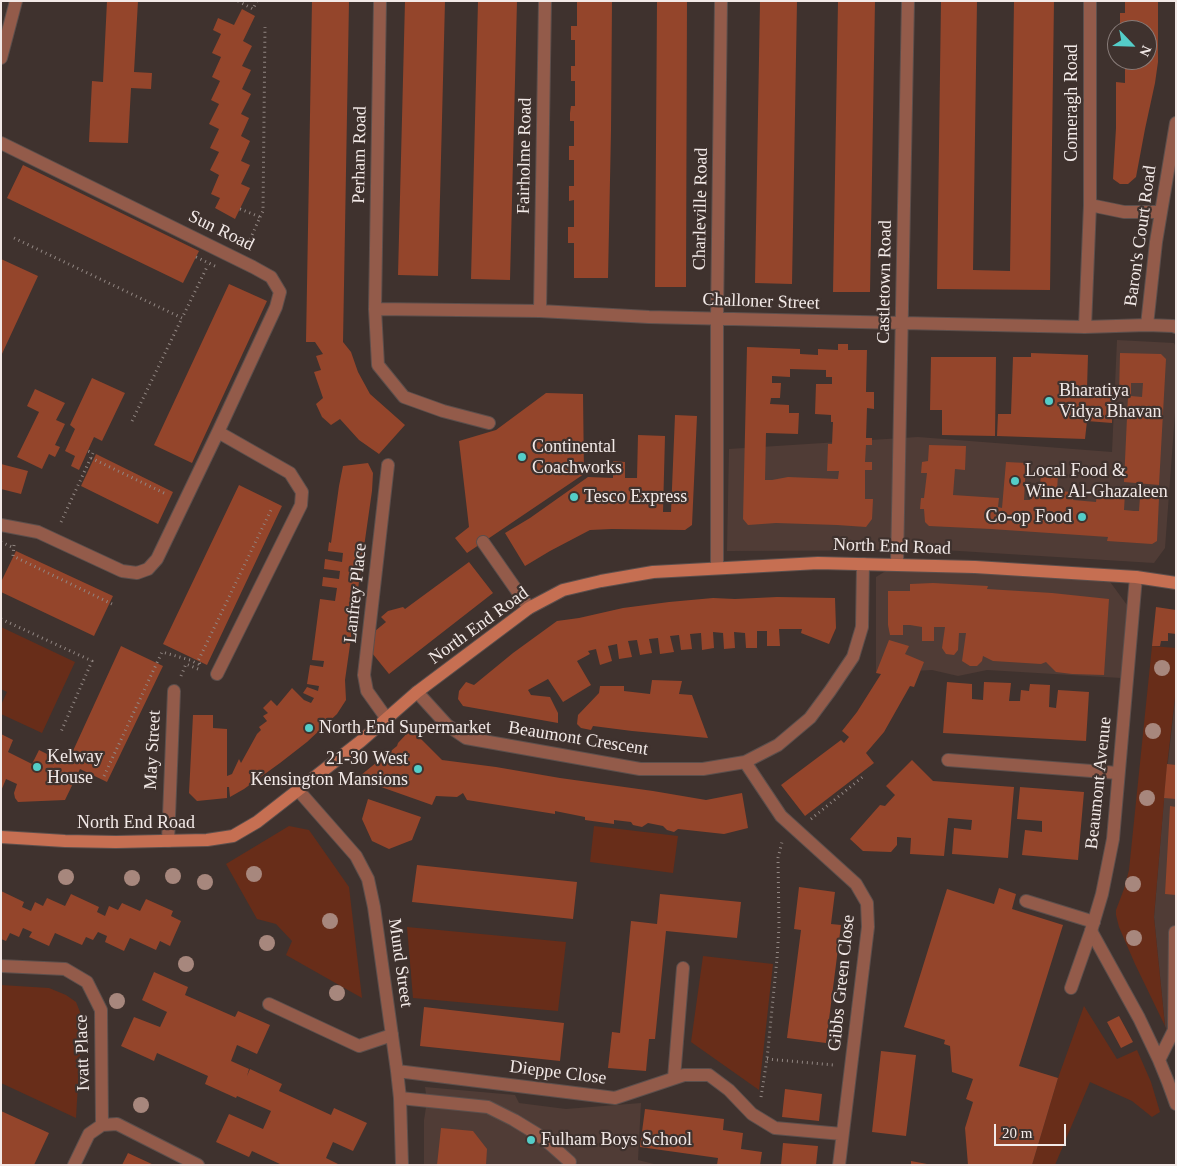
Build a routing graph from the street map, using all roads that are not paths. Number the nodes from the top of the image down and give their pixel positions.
1 (16, 1) edge
2 (380, 1) edge
3 (545, 1) edge
4 (721, 1) edge
5 (908, 1) edge
6 (1090, 1) edge
7 (1, 58) edge
8 (1176, 123) edge
9 (1, 143) edge
10 (1090, 205) junction
11 (1161, 212) junction
12 (375, 309) junction
13 (540, 311) junction
14 (718, 318) junction
15 (902, 324) junction
16 (1147, 325) junction
17 (1085, 327) junction
18 (1176, 327) edge
19 (489, 422) dead end
20 (218, 432) junction
21 (388, 464) dead end
22 (1, 524) edge
23 (483, 542) dead end
24 (863, 564) junction
25 (898, 564) junction
26 (717, 568) junction
27 (1136, 577) junction
28 (1176, 583) edge
29 (529, 608) junction
30 (217, 674) dead end
31 (174, 691) road end
32 (417, 692) junction
33 (387, 719) junction
34 (948, 760) dead end
35 (745, 762) junction
36 (1118, 773) junction
37 (298, 790) junction
38 (1, 837) edge
39 (168, 841) junction
40 (1026, 901) dead end
41 (1092, 926) junction
42 (1175, 932) edge
43 (1, 966) edge
44 (683, 968) dead end
45 (1070, 988) dead end
46 (269, 1004) dead end
47 (392, 1035) junction
48 (1159, 1060) junction
49 (397, 1071) junction
50 (674, 1078) junction
51 (400, 1098) junction
52 (1176, 1104) edge
53 (102, 1125) junction
54 (842, 1134) junction
55 (570, 1162) dead end
56 (74, 1165) edge
57 (198, 1165) edge
58 (402, 1165) edge
59 (839, 1165) edge

1 - 7 street
2 - 12 street, Perham Road
3 - 13 street, Fairholme Road
4 - 14 street, Charleville Road
5 - 15 street, Castletown Road
6 - 10 street, Comeragh Road
8 - 11 street, Baron's Court Road
9 - 20 street, Sun Road
10 - 11 street
10 - 17 street, Comeragh Road
11 - 16 street, Baron's Court Road
12 - 13 street, Challoner Street
12 - 19 street, Perham Road
13 - 14 street, Challoner Street
14 - 15 street, Challoner Street
14 - 26 street, Charleville Road
15 - 17 street, Challoner Street
15 - 25 street, Castletown Road
16 - 17 street, Challoner Street
16 - 18 street, Baron's Court Road
20 - 22 street, Sun Road
20 - 30 street
21 - 33 street, Lanfrey Place
23 - 29 street
24 - 25 main road, North End Road
24 - 26 main road, North End Road
24 - 35 street, Beaumont Crescent
25 - 27 main road, North End Road
26 - 29 main road, North End Road
27 - 28 main road, North End Road
27 - 36 street, Beaumont Avenue
29 - 32 main road, North End Road
31 - 39 street, May Street
32 - 33 main road, North End Road
32 - 35 street, Beaumont Crescent
33 - 37 main road, North End Road
34 - 36 street
35 - 54 street, Gibbs Green Close
36 - 41 street, Beaumont Avenue
37 - 39 main road, North End Road
37 - 47 street, Mund Street
38 - 39 main road, North End Road
40 - 41 street
41 - 45 street, Beaumont Avenue
41 - 48 street
42 - 48 street
43 - 53 street, Ivatt Place
44 - 50 street
46 - 47 street
47 - 49 street, Mund Street
48 - 52 street
49 - 50 street, Dieppe Close
49 - 51 street, Mund Street
50 - 54 street, Dieppe Close
51 - 55 street
51 - 58 street, Mund Street
53 - 56 street
53 - 57 street
54 - 59 street, Gibbs Green Close

